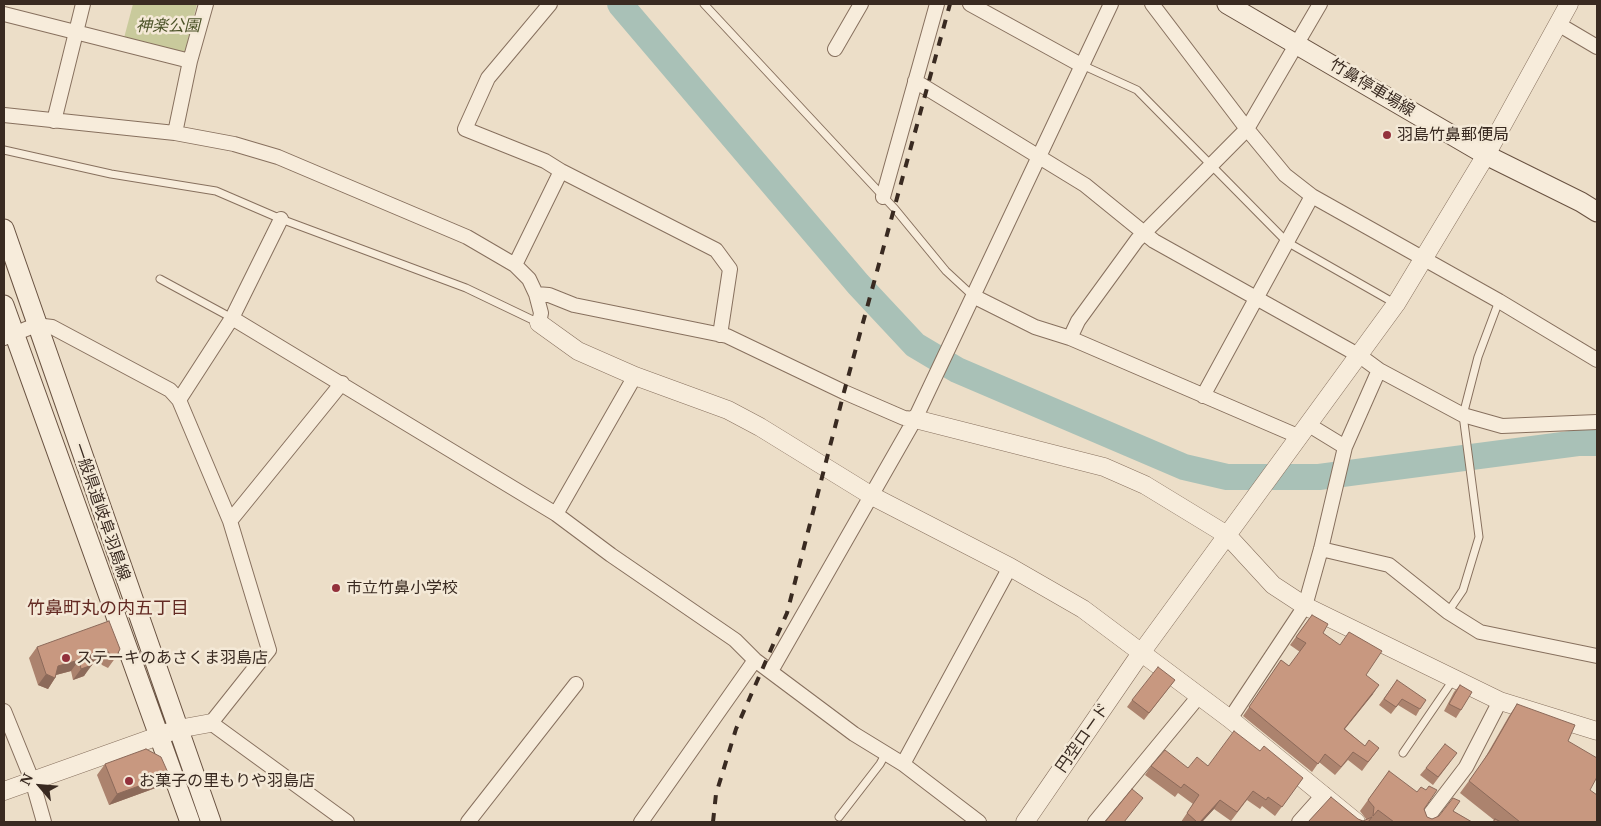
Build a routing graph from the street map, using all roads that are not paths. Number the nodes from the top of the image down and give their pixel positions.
1 (83, 4) edge
2 (206, 4) edge
3 (550, 4) edge
4 (704, 4) edge
5 (862, 4) edge
6 (936, 4) edge
7 (970, 4) edge
8 (1111, 4) edge
9 (1152, 4) edge
10 (1227, 4) edge
11 (1320, 4) edge
12 (1569, 4) edge
13 (4, 14) edge
14 (1558, 24) junction
15 (76, 32) junction
16 (1297, 44) junction
17 (1597, 47) edge
18 (835, 48) dead end
19 (190, 61) junction
20 (1081, 65) junction
21 (915, 80) junction
22 (4, 114) edge
23 (54, 121) junction
24 (1247, 129) junction
25 (175, 133) junction
26 (4, 150) edge
27 (1486, 155) junction
28 (1037, 156) junction
29 (1212, 167) junction
30 (562, 172) junction
31 (1312, 196) junction
32 (883, 197) junction
33 (1597, 212) edge
34 (280, 219) junction
35 (4, 229) edge
36 (1144, 235) junction
37 (1287, 242) junction
38 (1424, 259) junction
39 (515, 265) junction
40 (160, 279) dead end
41 (536, 294) junction
42 (973, 296) junction
43 (1256, 298) junction
44 (1499, 301) junction
45 (1396, 304) junction
46 (4, 305) edge
47 (232, 318) junction
48 (539, 323) junction
49 (36, 326) junction
50 (720, 335) junction
51 (9, 336) edge
52 (1070, 338) junction
53 (1360, 356) junction
54 (1597, 360) edge
55 (1379, 370) junction
56 (636, 376) junction
57 (342, 383) junction
58 (1203, 396) junction
59 (179, 400) junction
60 (1462, 415) junction
61 (915, 420) junction
62 (1597, 422) edge
63 (1304, 431) junction
64 (1345, 447) junction
65 (872, 496) junction
66 (556, 514) junction
67 (230, 521) junction
68 (1227, 535) junction
69 (1321, 549) junction
70 (1010, 567) junction
71 (1305, 606) junction
72 (1448, 612) junction
73 (1141, 653) junction
74 (1597, 656) edge
75 (755, 660) junction
76 (771, 671) junction
77 (1453, 680) junction
78 (576, 684) dead end
79 (1200, 696) junction
80 (1500, 701) junction
81 (4, 711) edge
82 (1230, 719) junction
83 (211, 723) junction
84 (178, 729) junction
85 (1597, 731) edge
86 (159, 736) junction
87 (886, 752) junction
88 (1403, 753) dead end
89 (903, 764) junction
90 (32, 780) junction
91 (4, 791) edge
92 (1324, 794) junction
93 (839, 817) dead end
94 (44, 822) edge
95 (190, 822) edge
96 (211, 822) edge
97 (347, 822) edge
98 (468, 822) edge
99 (641, 822) edge
100 (979, 822) edge
101 (1025, 822) edge
102 (1095, 822) edge
103 (1299, 822) edge
104 (1356, 822) edge
105 (1424, 822) edge

1 - 15 street
2 - 19 street
3 - 30 street
4 - 32 lane
5 - 18 street
6 - 21 street
7 - 20 street
8 - 20 street
9 - 24 street
10 - 16 main road, 竹鼻停車場線
11 - 16 street
12 - 14 street, 円空ロード
13 - 15 street
14 - 17 street
14 - 27 street, 円空ロード
15 - 19 street
15 - 23 street
16 - 24 street
16 - 27 main road, 竹鼻停車場線
19 - 25 street
20 - 28 street
20 - 29 lane
21 - 28 street
21 - 32 street
22 - 23 street
23 - 25 street
24 - 29 street
24 - 31 street
25 - 39 street
26 - 34 lane
27 - 33 main road, 竹鼻停車場線
27 - 38 street, 円空ロード
28 - 36 street
28 - 42 street
29 - 36 street
29 - 37 lane
30 - 39 street
30 - 50 street
31 - 37 street
31 - 38 street
32 - 42 lane
34 - 47 street
34 - 48 lane
35 - 49 main road, 一般県道岐阜羽島線
36 - 43 street
36 - 52 street
37 - 43 street
37 - 45 lane
38 - 44 street
38 - 45 street, 円空ロード
39 - 41 street
40 - 47 lane
41 - 48 street
41 - 50 street
42 - 52 street
42 - 61 street
43 - 53 street
43 - 58 street
44 - 54 street
44 - 60 lane
45 - 53 street, 円空ロード
46 - 51 main road, 一般県道岐阜羽島線
47 - 57 street
47 - 59 street
48 - 56 street
49 - 51 street
49 - 59 street
49 - 84 main road, 一般県道岐阜羽島線
50 - 61 street
51 - 86 main road, 一般県道岐阜羽島線
52 - 58 street
53 - 55 street
53 - 63 street, 円空ロード
55 - 60 street
55 - 64 street
56 - 65 street
56 - 66 street
57 - 66 street
57 - 67 street
58 - 63 street
59 - 67 street
60 - 62 street
60 - 72 lane
61 - 65 street
61 - 68 street
63 - 64 street
63 - 68 street, 円空ロード
64 - 69 street
65 - 70 street
65 - 76 street
66 - 75 street
67 - 83 street
68 - 71 street
68 - 73 street, 円空ロード
69 - 71 street
69 - 72 street
70 - 73 street
70 - 89 street
71 - 77 street
71 - 82 street
72 - 74 street
73 - 79 street
73 - 101 street, 円空ロード
75 - 76 street
75 - 99 street
76 - 87 street
77 - 80 street
77 - 88 lane
78 - 98 street
79 - 82 street
79 - 102 street
80 - 85 street
80 - 105 street
81 - 90 street
82 - 92 street
83 - 84 street
83 - 97 street
84 - 86 street
84 - 96 main road, 一般県道岐阜羽島線
86 - 90 street
86 - 95 main road, 一般県道岐阜羽島線
87 - 89 street
87 - 93 lane
89 - 100 street
90 - 91 street
90 - 94 street
92 - 103 street
92 - 104 street

